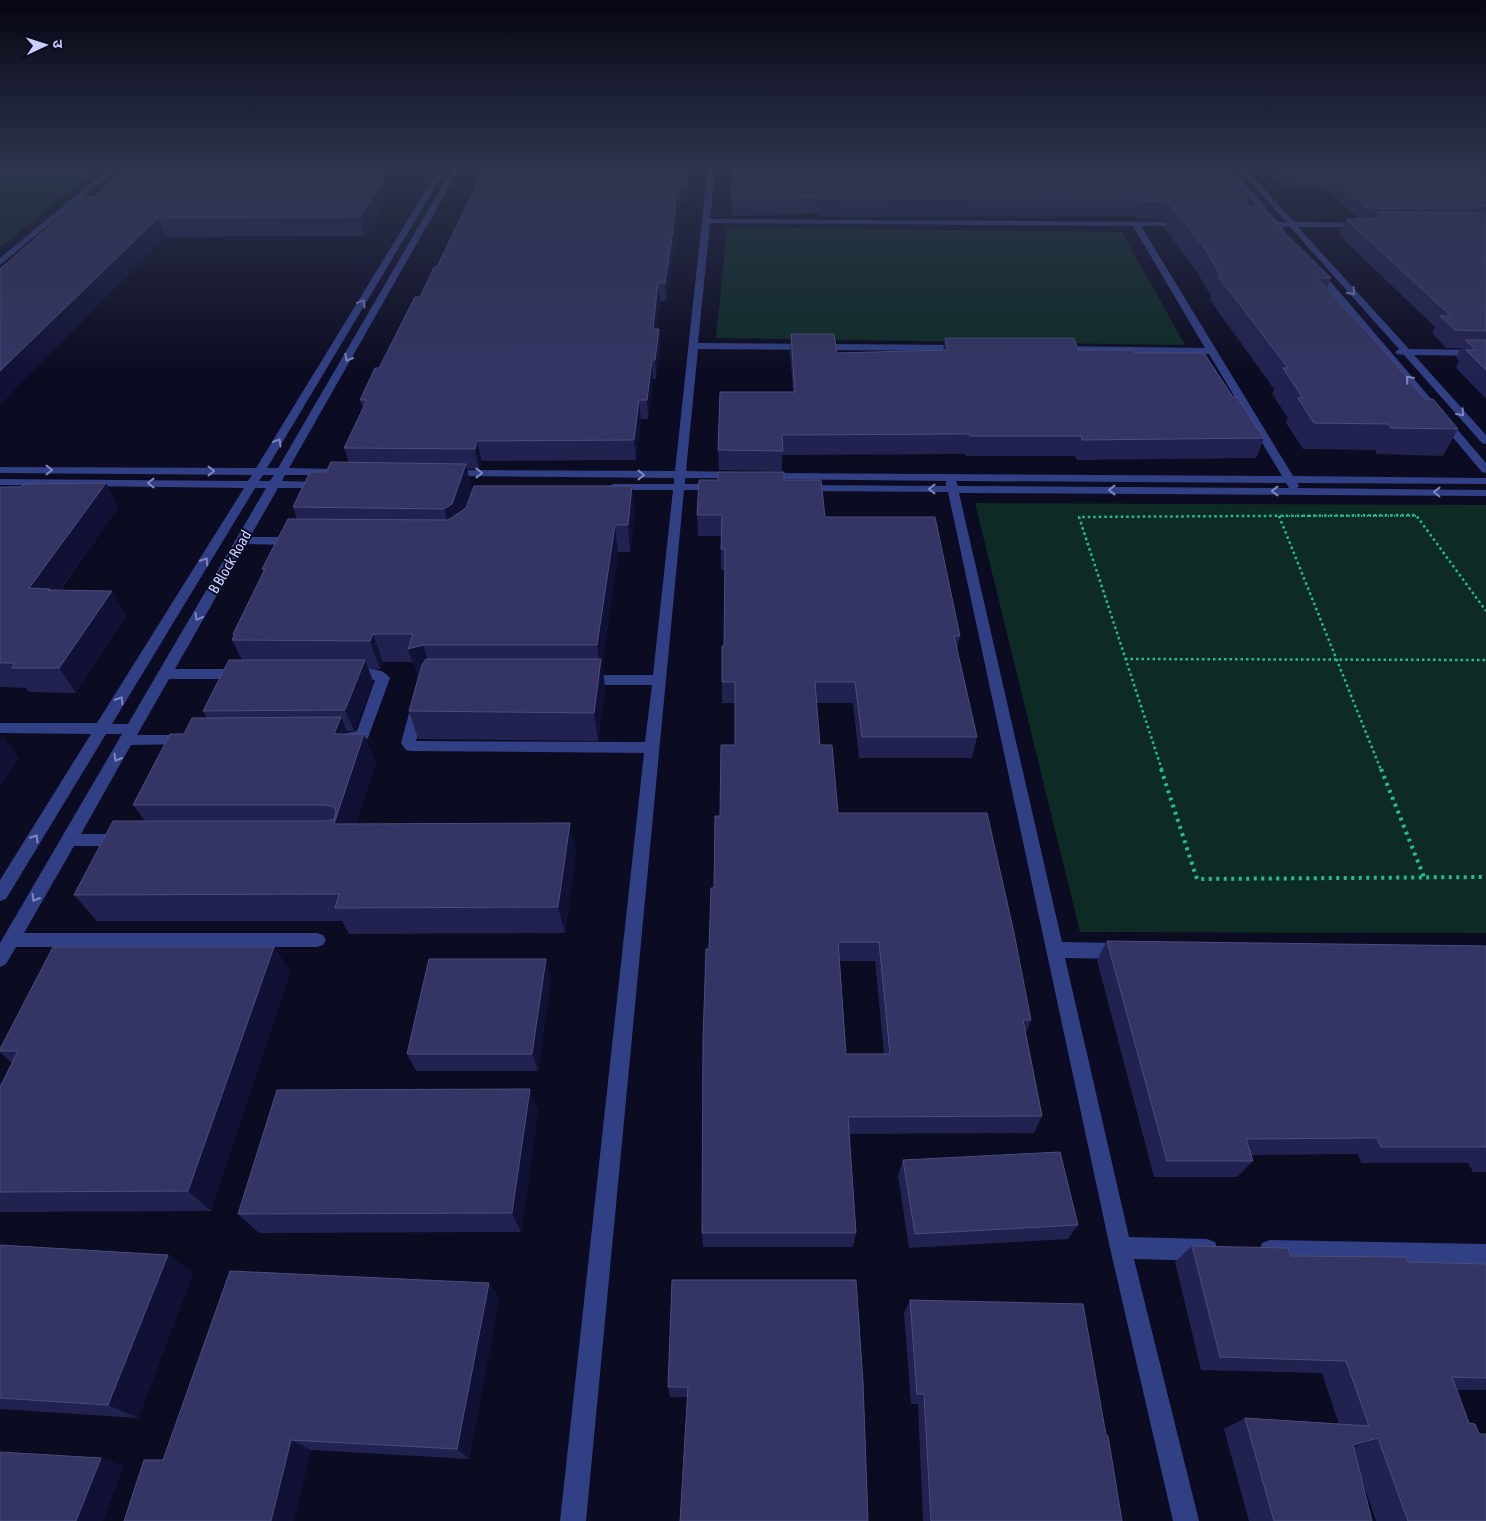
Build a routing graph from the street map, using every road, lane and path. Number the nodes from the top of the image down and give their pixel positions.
1 (33, 235) edge
2 (403, 235) edge
3 (418, 235) edge
4 (705, 235) edge
5 (1142, 235) edge
6 (1286, 235) edge
7 (1302, 235) edge
8 (1289, 239) edge
9 (0, 262) edge
10 (1308, 262) edge
11 (693, 346) junction
12 (972, 349) edge
13 (1052, 349) edge
14 (1212, 351) junction
15 (1385, 352) junction
16 (1406, 352) junction
17 (1486, 353) edge
18 (1486, 441) edge
19 (0, 470) edge
20 (1486, 470) edge
21 (342, 472) edge
22 (442, 473) edge
23 (256, 478) junction
24 (279, 478) junction
25 (1289, 480) junction
26 (680, 481) junction
27 (1486, 481) edge
28 (0, 482) edge
29 (952, 483) junction
30 (334, 485) edge
31 (600, 487) edge
32 (728, 487) edge
33 (757, 488) edge
34 (1296, 491) junction
35 (1486, 493) edge
36 (1279, 516) junction
37 (243, 540) junction
38 (314, 541) edge
39 (1486, 611) edge
40 (1125, 659) junction
41 (1486, 660) edge
42 (165, 674) junction
43 (259, 674) edge
44 (335, 674) edge
45 (568, 680) edge
46 (658, 680) junction
47 (422, 692) edge
48 (0, 728) edge
49 (102, 729) junction
50 (130, 735) junction
51 (332, 739) edge
52 (205, 740) edge
53 (652, 748) junction
54 (69, 840) junction
55 (136, 840) edge
56 (1424, 877) junction
57 (1486, 877) edge
58 (0, 894) edge
59 (11, 940) junction
60 (317, 940) dead end
61 (1055, 950) junction
62 (1144, 951) edge
63 (0, 959) edge
64 (1121, 1248) junction
65 (1486, 1256) edge
66 (573, 1521) edge
67 (1186, 1521) edge

1 - 9 street
23 -> 2 street, B Block Road
3 -> 24 street, B Block Road
4 - 11 street
5 - 14 street
6 - 8 street
7 -> 16 street
10 - 15 street
11 - 12 street
11 - 26 street
13 - 14 street
14 - 25 street
15 - 16 street
20 -> 15 street
16 - 17 street
16 -> 18 street
19 -> 23 street
21 - 24 street
22 -> 26 street
23 - 24 street
23 -> 28 street
49 -> 23 street, B Block Road
24 - 30 street
24 - 37 street, B Block Road
25 - 27 street
25 - 29 street
25 - 34 street
26 - 29 street
26 - 31 street
26 - 32 street
26 - 46 street
29 -> 33 street
34 -> 29 street
29 - 61 street
35 -> 34 street
36 - 39 path
36 - 40 path
36 - 56 path
37 - 38 street
37 -> 42 street, B Block Road
40 - 41 path
40 - 56 path
42 - 43 street
42 - 50 street, B Block Road
44 - 51 street
45 - 46 street
46 - 53 street
47 - 53 street
48 - 49 street
49 - 50 street
58 -> 49 street, B Block Road
50 - 52 street
50 -> 54 street, B Block Road
53 - 66 street
54 - 55 street
54 -> 59 street, B Block Road
56 - 57 path
59 - 60 street
59 - 63 street, B Block Road
61 - 62 street
61 - 64 street
64 - 65 street
64 - 67 street

